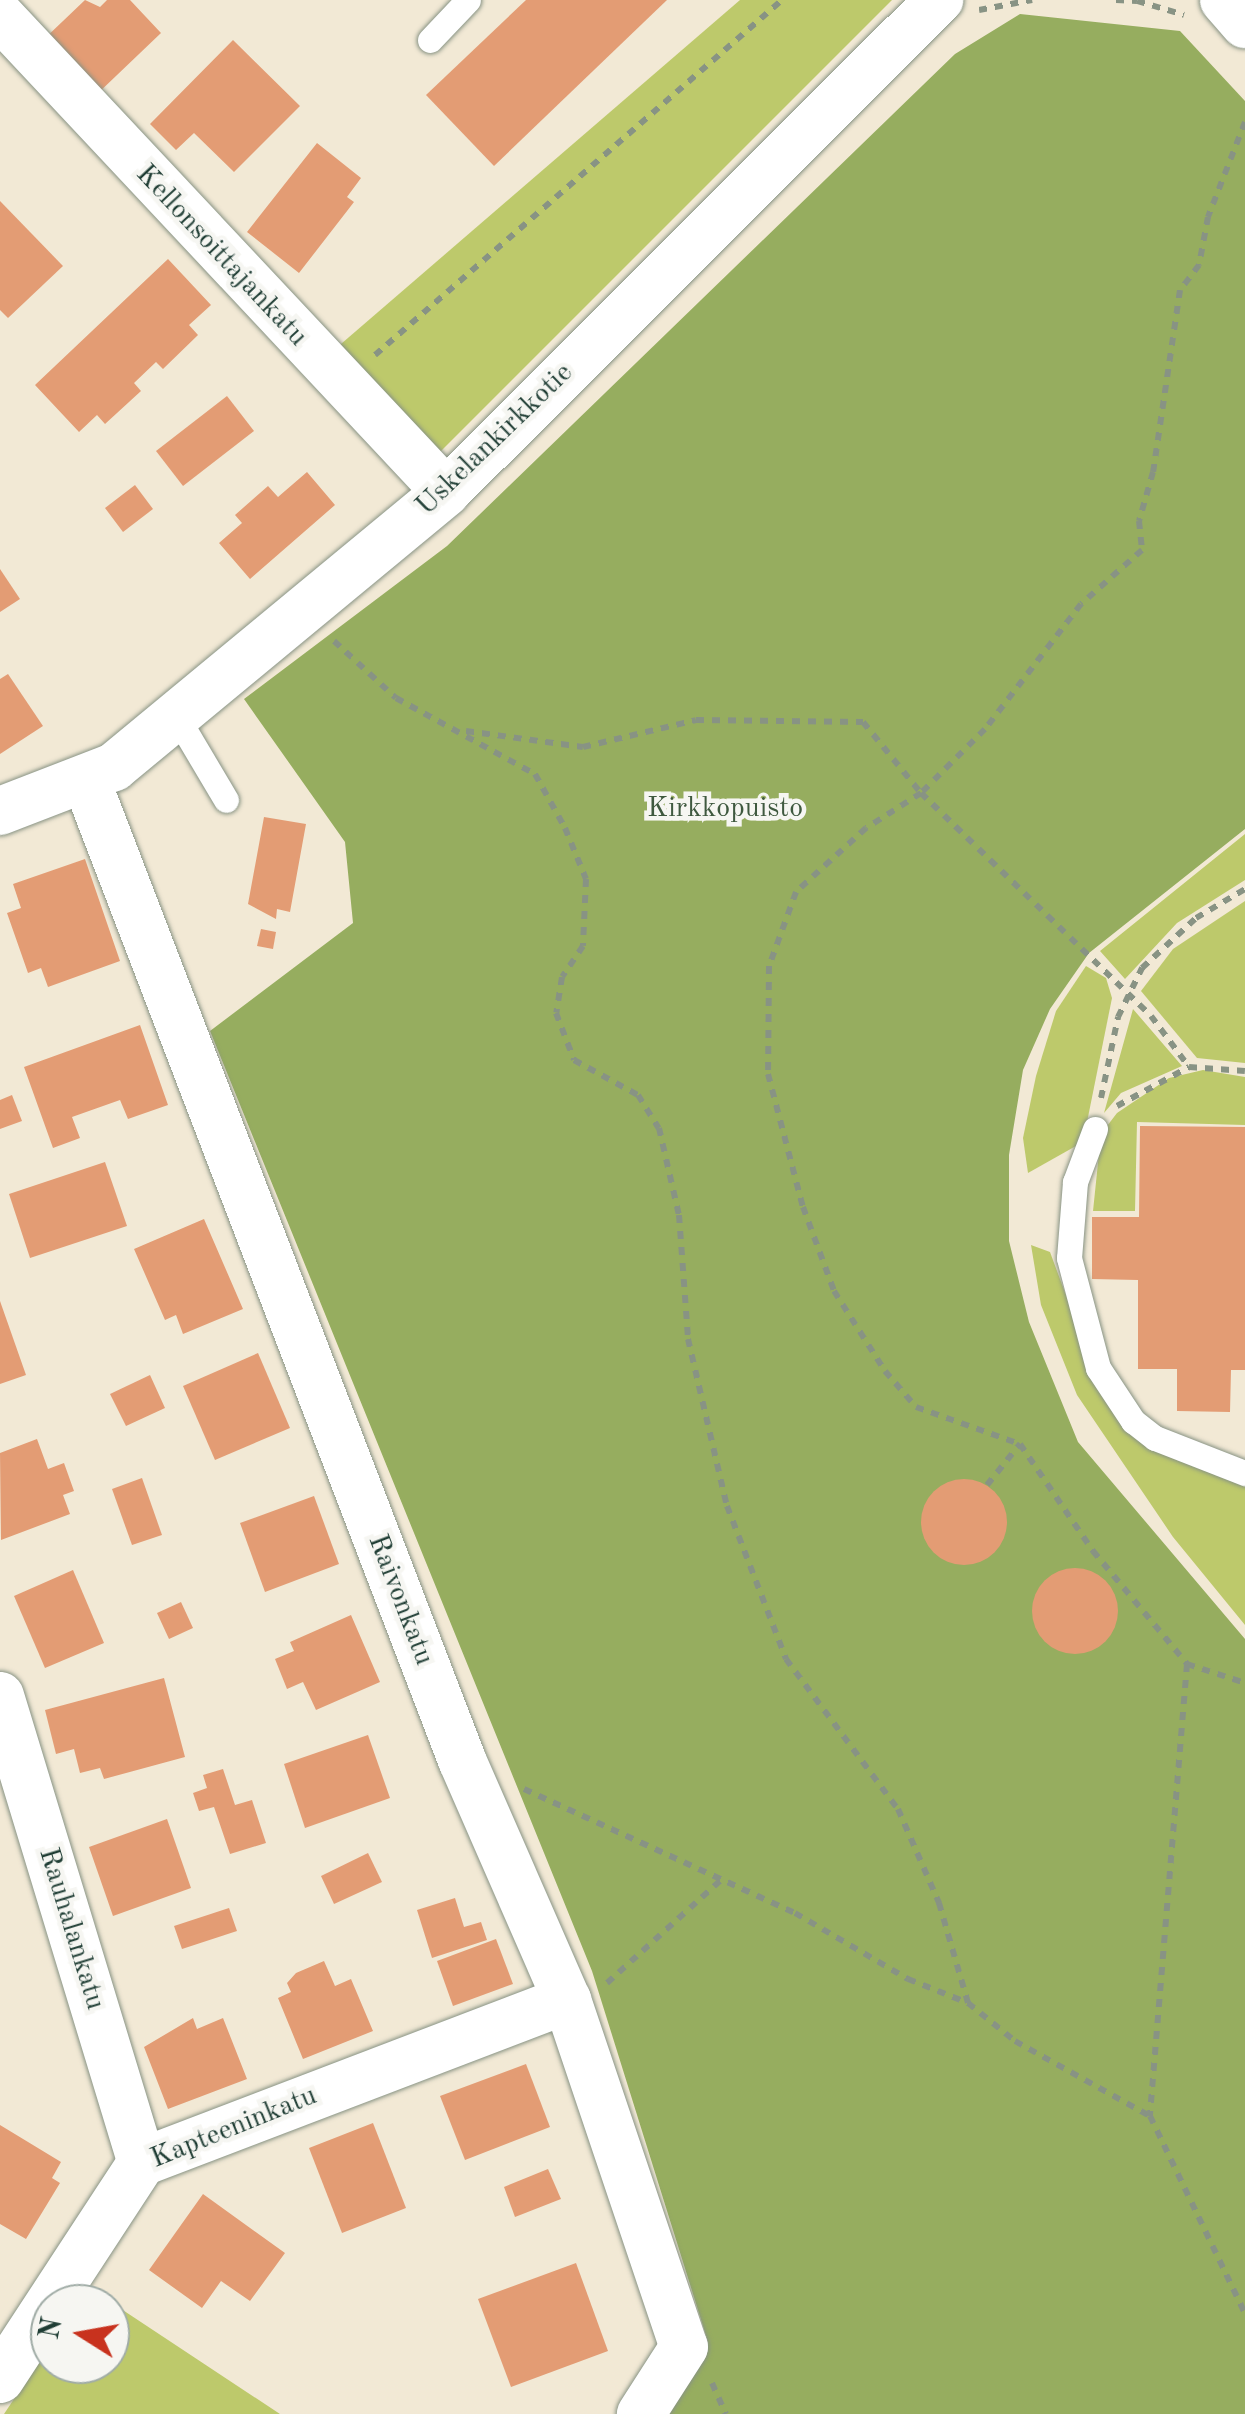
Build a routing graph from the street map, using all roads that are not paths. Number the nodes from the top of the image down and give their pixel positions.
1 (468, 0) edge
2 (939, 0) edge
3 (1206, 8) edge
4 (0, 16) edge
5 (1245, 24) edge
6 (430, 40) dead end
7 (446, 492) junction
8 (178, 720) junction
9 (86, 780) junction
10 (226, 800) dead end
11 (0, 811) edge
12 (1095, 1129) road end
13 (1245, 1473) edge
14 (0, 1696) edge
15 (581, 1997) junction
16 (142, 2162) junction
17 (0, 2379) edge
18 (641, 2414) edge

1 - 6 lane
2 - 7 street, Uskelankirkkotie
3 - 5 street
4 - 7 street, Kellonsoittajankatu
7 - 8 street, Uskelankirkkotie
8 - 9 street, Uskelankirkkotie
8 - 10 lane
9 - 11 street, Uskelankirkkotie
9 - 15 street, Raivonkatu
12 - 13 lane
14 - 16 street, Rauhalankatu
15 - 16 street, Kapteeninkatu
15 - 18 street, Raivonkatu
16 - 17 street, Kapteeninkatu

